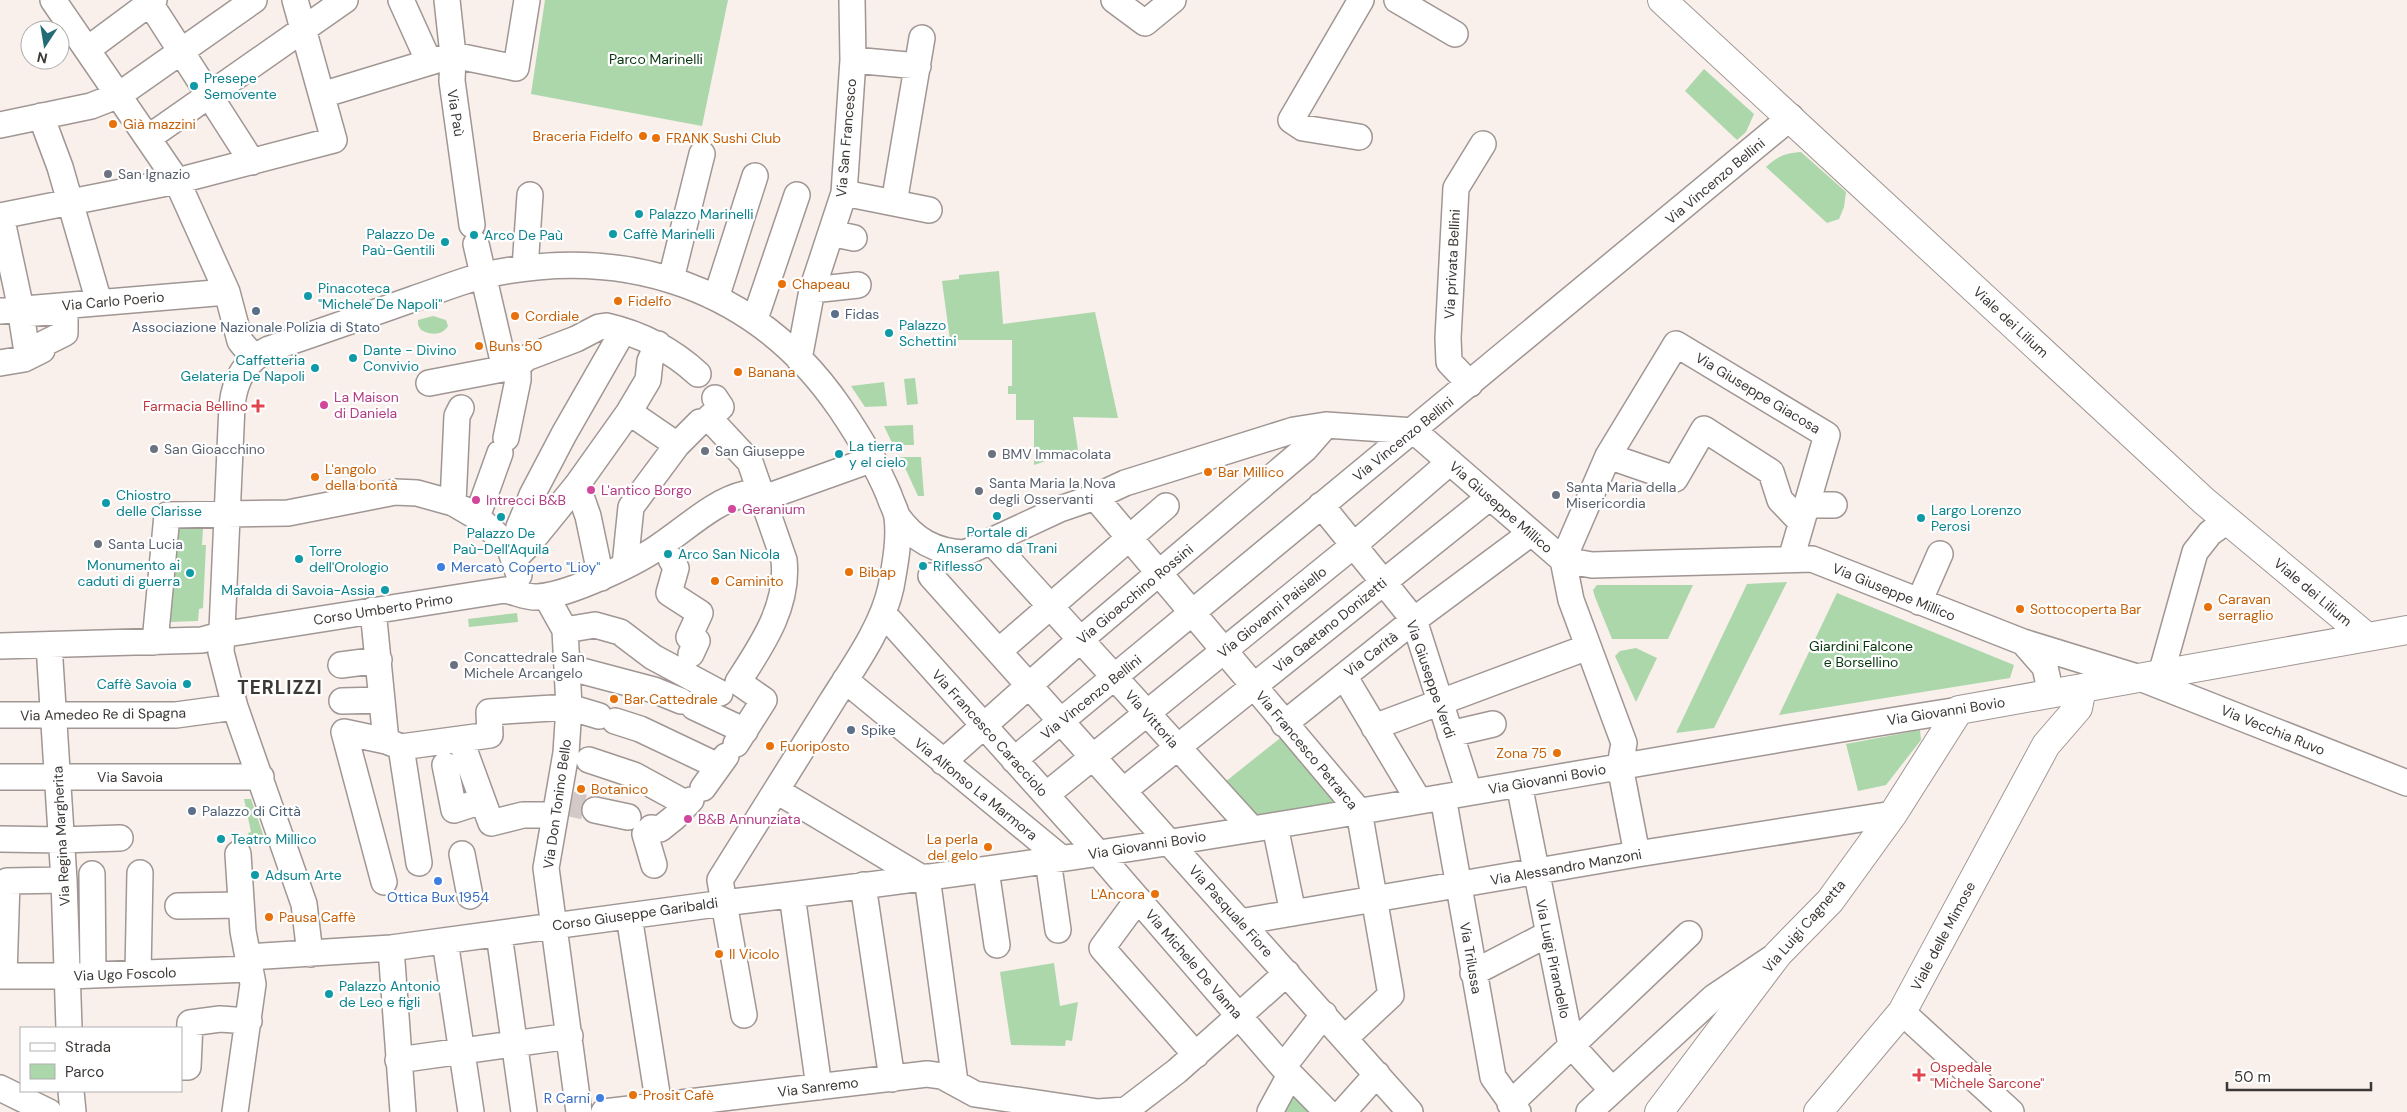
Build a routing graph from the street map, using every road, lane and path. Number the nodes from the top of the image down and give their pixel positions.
1 (254, 0) edge
2 (296, 0) edge
3 (345, 0) edge
4 (401, 0) edge
5 (447, 0) edge
6 (527, 0) edge
7 (852, 0) edge
8 (1114, 0) edge
9 (1173, 0) edge
10 (1361, 0) edge
11 (1397, 0) edge
12 (1662, 0) edge
13 (151, 1) edge
14 (58, 2) edge
15 (304, 29) junction
16 (1455, 34) dead end
17 (922, 38) dead end
18 (88, 49) junction
19 (181, 52) junction
20 (453, 55) junction
21 (853, 60) junction
22 (429, 62) junction
23 (918, 66) junction
24 (120, 95) junction
25 (209, 95) junction
26 (322, 95) junction
27 (41, 116) junction
28 (1791, 117) junction
29 (0, 125) edge
30 (1359, 137) dead end
31 (148, 138) junction
32 (1483, 144) dead end
33 (702, 154) dead end
34 (252, 162) junction
35 (755, 176) dead end
36 (177, 181) junction
37 (844, 193) junction
38 (530, 195) dead end
39 (798, 195) dead end
40 (68, 200) junction
41 (894, 203) junction
42 (929, 210) dead end
43 (0, 216) edge
44 (525, 268) junction
45 (482, 276) junction
46 (671, 279) junction
47 (858, 285) dead end
48 (812, 290) junction
49 (227, 292) junction
50 (716, 298) junction
51 (99, 302) junction
52 (72, 304) junction
53 (758, 310) dead end
54 (14, 311) edge
55 (623, 331) junction
56 (658, 344) junction
57 (254, 358) junction
58 (799, 359) junction
59 (0, 363) edge
60 (511, 367) junction
61 (698, 374) dead end
62 (457, 377) junction
63 (429, 383) dead end
64 (1470, 384) junction
65 (715, 398) dead end
66 (629, 412) junction
67 (700, 422) dead end
68 (1326, 425) junction
69 (1414, 431) junction
70 (677, 445) junction
71 (1608, 456) junction
72 (1450, 462) junction
73 (876, 466) junction
74 (577, 485) junction
75 (1095, 497) junction
76 (1490, 497) junction
77 (764, 498) junction
78 (453, 504) junction
79 (1834, 504) dead end
80 (1321, 505) junction
81 (1166, 506) dead end
82 (539, 510) junction
83 (1804, 514) junction
84 (226, 515) junction
85 (897, 516) junction
86 (477, 517) junction
87 (2227, 521) junction
88 (1531, 533) junction
89 (1130, 537) junction
90 (992, 542) junction
91 (1354, 545) junction
92 (666, 551) junction
93 (965, 553) junction
94 (1940, 554) dead end
95 (1791, 559) junction
96 (1563, 560) junction
97 (625, 565) junction
98 (1160, 573) junction
99 (931, 576) junction
100 (601, 578) junction
101 (1382, 582) junction
102 (890, 589) junction
103 (546, 596) junction
104 (1919, 602) junction
105 (1050, 606) junction
106 (373, 610) junction
107 (883, 613) junction
108 (1193, 613) junction
109 (1414, 620) junction
110 (565, 630) junction
111 (2407, 630) edge
112 (220, 634) junction
113 (2367, 637) junction
114 (1080, 640) junction
115 (155, 642) junction
116 (2023, 642) junction
117 (49, 645) junction
118 (0, 646) edge
119 (1588, 647) junction
120 (999, 651) junction
121 (1224, 651) junction
122 (691, 654) dead end
123 (2066, 655) junction
124 (379, 660) junction
125 (341, 665) dead end
126 (567, 667) junction
127 (1344, 676) junction
128 (2150, 676) junction
129 (1115, 678) junction
130 (845, 680) junction
131 (1029, 686) junction
132 (1254, 687) junction
133 (2082, 688) junction
134 (720, 693) dead end
135 (2051, 694) junction
136 (2022, 699) junction
137 (381, 700) junction
138 (342, 701) dead end
139 (1440, 702) junction
140 (235, 707) junction
141 (569, 707) junction
142 (1959, 710) junction
143 (53, 714) junction
144 (1148, 714) junction
145 (0, 715) edge
146 (1061, 722) junction
147 (1284, 724) junction
148 (1493, 724) dead end
149 (982, 725) junction
150 (1374, 727) junction
151 (1450, 734) junction
152 (460, 741) junction
153 (393, 744) junction
154 (2046, 745) junction
155 (1178, 748) junction
156 (731, 749) junction
157 (580, 758) junction
158 (1093, 758) junction
159 (1014, 760) junction
160 (943, 762) junction
161 (445, 765) dead end
162 (1620, 766) junction
163 (0, 776) edge
164 (58, 776) junction
165 (261, 777) junction
166 (1518, 784) junction
167 (2407, 784) edge
168 (777, 791) junction
169 (1123, 791) junction
170 (1469, 792) junction
171 (1046, 796) junction
172 (693, 797) junction
173 (1431, 799) junction
174 (482, 800) junction
175 (575, 808) junction
176 (1359, 811) junction
177 (1893, 814) junction
178 (639, 825) junction
179 (1264, 828) junction
180 (120, 838) dead end
181 (0, 839) edge
182 (61, 840) junction
183 (1168, 842) junction
184 (1098, 853) junction
185 (238, 854) dead end
186 (462, 854) dead end
187 (1637, 854) junction
188 (1055, 859) junction
189 (419, 863) dead end
190 (654, 866) dead end
191 (986, 870) junction
192 (1536, 872) junction
193 (140, 873) dead end
194 (92, 874) dead end
195 (924, 877) junction
196 (64, 880) junction
197 (384, 882) dead end
198 (863, 886) junction
199 (1457, 886) junction
200 (792, 895) junction
201 (470, 896) dead end
202 (1138, 899) junction
203 (1375, 900) junction
204 (724, 903) junction
205 (241, 905) junction
206 (178, 906) dead end
207 (1292, 913) junction
208 (629, 916) junction
209 (1240, 922) junction
210 (554, 926) junction
211 (1058, 930) dead end
212 (499, 934) junction
213 (1548, 934) junction
214 (1690, 934) dead end
215 (444, 941) junction
216 (997, 945) dead end
217 (391, 948) junction
218 (310, 954) junction
219 (1778, 954) junction
220 (249, 963) junction
221 (1287, 972) junction
222 (138, 973) junction
223 (1473, 973) junction
224 (94, 975) junction
225 (2, 976) edge
226 (68, 976) junction
227 (1902, 1012) junction
228 (1324, 1014) junction
229 (744, 1015) dead end
230 (1239, 1015) junction
231 (249, 1021) junction
232 (69, 1027) edge
233 (570, 1036) junction
234 (1344, 1038) junction
235 (515, 1043) junction
236 (1571, 1045) junction
237 (463, 1051) junction
238 (1196, 1055) junction
239 (398, 1060) junction
240 (182, 1067) edge
241 (1287, 1071) junction
242 (1377, 1074) junction
243 (892, 1079) junction
244 (955, 1082) junction
245 (819, 1087) junction
246 (0, 1088) edge
247 (1612, 1090) junction
248 (71, 1092) edge
249 (659, 1106) junction
250 (1029, 1108) edge
251 (1514, 1108) edge
252 (1127, 1111) edge
253 (50, 1112) edge
254 (72, 1112) edge
255 (235, 1112) edge
256 (403, 1112) edge
257 (471, 1112) edge
258 (524, 1112) edge
259 (580, 1112) edge
260 (604, 1112) edge
261 (1270, 1112) edge
262 (1327, 1112) edge
263 (1343, 1112) edge
264 (1410, 1112) edge
265 (1589, 1112) edge
266 (1659, 1112) edge
267 (1818, 1112) edge
268 (2011, 1112) edge

1 - 19 street
2 - 15 street
3 - 15 street
4 - 22 street
5 - 20 street, Via Paù
6 - 20 street
7 - 21 street, Via San Francesco
8 - 9 street
10 - 30 street
11 - 16 street
12 - 28 main road, Viale dei Lilium
13 - 18 street
13 - 19 street
14 - 18 street
15 - 25 street
15 - 26 street
17 - 23 street
18 - 24 street
19 - 24 street
19 - 25 street
20 - 22 street
20 - 45 street, Via Paù
21 - 23 street
21 - 37 street, Via San Francesco
22 - 26 street
23 - 41 street
24 - 27 street
24 - 31 street
25 - 31 street
25 - 34 street
26 - 34 street
27 - 29 street
27 - 40 street
28 - 64 street, Via Vincenzo Bellini
28 - 87 main road, Viale dei Lilium
31 - 36 street
32 - 64 street, Via privata Bellini
33 - 46 street
34 - 36 street
35 - 50 street
36 - 40 street
36 - 49 street
37 - 41 street
37 - 48 street, Via San Francesco
38 - 44 street
39 - 53 street
40 - 43 street
40 - 51 street
41 - 42 street
43 - 54 street
44 - 45 street, Corso Giuseppe Garibaldi
44 - 46 street, Corso Giuseppe Garibaldi
45 - 57 street, Corso Giuseppe Garibaldi
45 - 60 street, Via Paù
46 - 50 street, Corso Giuseppe Garibaldi
47 - 48 street
48 - 58 street, Via San Francesco
49 - 51 street, Via Carlo Poerio
49 - 57 street
50 - 58 street, Corso Giuseppe Garibaldi
51 - 52 street, Via Carlo Poerio
52 - 54 street, Via Carlo Poerio
52 - 59 street
55 - 56 street
55 - 60 street
55 - 82 street
56 - 61 street
56 - 66 street
57 - 84 street
58 - 73 street, Corso Giuseppe Garibaldi
60 - 62 street
60 - 86 street, Via Paù
62 - 63 street
62 - 78 street
64 - 69 street, Via Vincenzo Bellini
65 - 77 street
66 - 70 street
66 - 74 street
67 - 70 street
68 - 69 street
68 - 75 street
68 - 98 street, Via Gioacchino Rossini
69 - 72 street, Via Giuseppe Millico
69 - 80 street, Via Vincenzo Bellini
70 - 97 street
71 - 83 street
71 - 83 street, Via Giuseppe Giacosa
71 - 96 street
72 - 76 street, Via Giuseppe Millico
72 - 91 street, Via Giovanni Paisiello
73 - 77 street
73 - 85 street, Corso Giuseppe Garibaldi
74 - 82 street
74 - 100 street
75 - 89 street, Via Francesco Petrarca
75 - 90 street
76 - 88 street, Via Giuseppe Millico
76 - 101 street, Via Gaetano Donizetti
77 - 92 street
77 - 156 street
78 - 84 street
78 - 86 street
79 - 83 street
80 - 91 street, Via Giuseppe Verdi
80 - 108 street, Via Vincenzo Bellini
81 - 89 street
82 - 86 street
83 - 95 street, Via Giuseppe Giacosa
84 - 112 street
84 - 115 street
85 - 93 street
85 - 102 street, Corso Giuseppe Garibaldi
87 - 113 main road, Viale dei Lilium
87 - 128 street
88 - 96 street, Via Giuseppe Millico
88 - 109 street, Via Carità
89 - 98 street, Via Francesco Petrarca
89 - 105 street
90 - 93 street
90 - 105 street, Via Vittoria
91 - 101 street, Via Giuseppe Verdi
91 - 121 street, Via Giovanni Paisiello
92 - 97 street
92 - 122 street
93 - 99 street
94 - 104 street
95 - 96 street, Via Giuseppe Millico
95 - 104 street, Via Giuseppe Millico
96 - 119 street
97 - 100 street
98 - 108 street, Via Francesco Petrarca
98 - 114 street, Via Gioacchino Rossini
99 - 102 street
99 - 120 street, Via Pasquale Fiore
100 - 103 street
101 - 109 street, Via Giuseppe Verdi
101 - 132 street, Via Gaetano Donizetti
102 - 107 street, Corso Giuseppe Garibaldi
103 - 106 street, Corso Umberto Primo
103 - 110 street, Via Don Tonino Bello
104 - 116 street, Via Giuseppe Millico
105 - 114 street, Via Vittoria
105 - 120 street
106 - 112 street, Corso Umberto Primo
106 - 124 street
107 - 130 street, Corso Giuseppe Garibaldi
107 - 149 street, Via Francesco Caracciolo
108 - 121 street, Via Francesco Petrarca
108 - 129 street, Via Vincenzo Bellini
109 - 127 street, Via Carità
109 - 139 street, Via Giuseppe Verdi
110 - 126 street, Via Don Tonino Bello
110 - 134 street
111 - 113 main road, Via Giovanni Bovio
112 - 115 street, Corso Umberto Primo
112 - 140 street
113 - 128 main road, Via Giovanni Bovio
114 - 129 street, Via Vittoria
114 - 131 street, Via Gioacchino Rossini
115 - 117 street, Corso Umberto Primo
116 - 123 street, Via Giuseppe Millico
116 - 135 street, Via Giuseppe Millico
117 - 118 street, Corso Umberto Primo
117 - 143 street, Via Regina Margherita
119 - 139 street
119 - 162 street
120 - 131 street, Via Pasquale Fiore
121 - 132 street, Via Francesco Petrarca
121 - 144 street, Via Giovanni Paisiello
123 - 128 street, Via Giuseppe Millico
123 - 133 street
124 - 125 street
124 - 137 street
126 - 141 street, Via Don Tonino Bello
126 - 156 street
127 - 147 street, Via Carità
127 - 150 street
128 - 133 main road, Via Giovanni Bovio
128 - 167 street, Via Vecchia Ruvo
129 - 144 street, Via Vittoria
129 - 146 street, Via Vincenzo Bellini
130 - 160 street, Via Alfonso La Marmora
130 - 168 street, Corso Giuseppe Garibaldi
131 - 146 street, Via Pasquale Fiore
131 - 149 street, Via Gioacchino Rossini
132 - 147 street, Via Francesco Petrarca
132 - 155 street, Via Gaetano Donizetti
133 - 135 main road, Via Giovanni Bovio
133 - 154 main road, Viale delle Mimose
135 - 136 main road, Via Giovanni Bovio
136 - 142 main road, Via Giovanni Bovio
136 - 154 main road
137 - 138 street
137 - 153 street
139 - 150 street
139 - 151 street, Via Giuseppe Verdi
140 - 143 street, Via Amedeo Re di Spagna
140 - 165 street
141 - 152 street
141 - 156 street
141 - 157 street, Via Don Tonino Bello
142 - 162 street, Via Giovanni Bovio
142 - 177 main road, Via Luigi Cagnetta
143 - 145 street, Via Amedeo Re di Spagna
143 - 164 street, Via Regina Margherita
144 - 155 street, Via Vittoria
144 - 158 street, Via Giovanni Paisiello
146 - 158 street, Via Pasquale Fiore
146 - 159 street, Via Vincenzo Bellini
147 - 176 street, Via Francesco Petrarca
148 - 151 street
149 - 159 street, Via Francesco Caracciolo
149 - 160 street, Via Gioacchino Rossini
150 - 173 street
151 - 170 street, Via Giuseppe Verdi
152 - 153 street
152 - 174 street
153 - 189 street
153 - 197 street
154 - 227 main road, Viale delle Mimose
155 - 169 street, Via Gaetano Donizetti
155 - 179 street, Via Vittoria
156 - 172 street
157 - 172 street
157 - 175 street, Via Don Tonino Bello
158 - 169 street, Via Pasquale Fiore
158 - 171 street, Via Giovanni Paisiello
159 - 171 street, Via Francesco Caracciolo
160 - 188 street, Via Alfonso La Marmora
161 - 174 street
162 - 166 street, Via Giovanni Bovio
162 - 187 street
163 - 164 street, Via Savoia
164 - 165 street, Via Savoia
164 - 182 street, Via Regina Margherita
165 - 218 street
166 - 170 street, Via Giovanni Bovio
166 - 192 street, Via Luigi Pirandello
168 - 195 street
168 - 204 street, Corso Giuseppe Garibaldi
169 - 183 street, Via Pasquale Fiore
170 - 173 street, Via Giovanni Bovio
171 - 184 street, Via Francesco Caracciolo
172 - 178 street
173 - 176 street, Via Giovanni Bovio
173 - 199 street, Via Trilussa
174 - 175 street
175 - 178 street
175 - 210 street, Via Don Tonino Bello
176 - 179 street, Via Giovanni Bovio
176 - 203 street, Via Francesco Petrarca
177 - 187 street, Via Alessandro Manzoni
177 - 219 main road, Via Luigi Cagnetta
178 - 190 street
179 - 183 street, Via Giovanni Bovio
179 - 207 street
180 - 182 street
181 - 182 street
182 - 196 street, Via Regina Margherita
183 - 184 street, Via Giovanni Bovio
183 - 209 street, Via Pasquale Fiore
184 - 188 street, Via Giovanni Bovio
184 - 202 street, Via Michele De Vanna
185 - 205 street
186 - 201 street
187 - 192 street, Via Alessandro Manzoni
188 - 191 street, Via Giovanni Bovio
188 - 211 street
191 - 195 street, Via Giovanni Bovio
191 - 216 street
192 - 199 street, Via Alessandro Manzoni
192 - 213 street, Via Luigi Pirandello
193 - 222 street
194 - 224 street
195 - 198 street, Via Giovanni Bovio
195 - 244 street
196 - 225 street
196 - 226 street, Via Regina Margherita
198 - 200 street, Via Giovanni Bovio
198 - 243 street
199 - 203 street, Via Alessandro Manzoni
199 - 223 street, Via Trilussa
200 - 204 street, Via Giovanni Bovio
200 - 245 street
202 - 230 street, Via Michele De Vanna
202 - 238 street
203 - 207 street, Via Alessandro Manzoni
203 - 234 street, Via Francesco Petrarca
204 - 208 street, Corso Giuseppe Garibaldi
204 - 229 street
205 - 206 street
205 - 220 street
207 - 209 street, Via Alessandro Manzoni
208 - 210 street, Corso Giuseppe Garibaldi
208 - 249 street
209 - 221 street, Via Pasquale Fiore
210 - 212 street, Corso Giuseppe Garibaldi
210 - 233 street, Via Don Tonino Bello
212 - 215 street, Corso Giuseppe Garibaldi
212 - 235 street
213 - 223 street
213 - 236 street, Via Luigi Pirandello
214 - 236 street
215 - 217 street, Corso Giuseppe Garibaldi
215 - 237 street
217 - 218 street, Corso Giuseppe Garibaldi
217 - 239 street
218 - 220 street, Corso Giuseppe Garibaldi
219 - 247 street
219 - 266 main road, Via Luigi Cagnetta
220 - 222 street, Via Ugo Foscolo
220 - 231 street
221 - 228 street, Via Pasquale Fiore
221 - 230 street
222 - 224 street, Via Ugo Foscolo
223 - 251 street, Via Trilussa
224 - 226 street, Via Ugo Foscolo
225 - 226 street, Via Ugo Foscolo
226 - 232 street, Via Regina Margherita
227 - 267 main road, Viale delle Mimose
227 - 268 street
228 - 234 street, Via Pasquale Fiore
228 - 241 street
230 - 238 street
230 - 241 street, Via Michele De Vanna
231 - 240 street
231 - 255 street
233 - 235 street
233 - 259 street, Via Don Tonino Bello
234 - 242 street, Via Pasquale Fiore
235 - 237 street
235 - 258 street
236 - 247 street
236 - 251 street
237 - 239 street
237 - 257 street
238 - 252 street
239 - 256 street
241 - 261 street
241 - 262 street, Via Michele De Vanna
242 - 263 street
242 - 264 street, Via Pasquale Fiore
243 - 244 street, Via Sanremo
243 - 245 street, Via Sanremo
244 - 250 street, Via Sanremo
245 - 249 street, Via Sanremo
246 - 253 street
247 - 265 street
248 - 254 street
249 - 260 street, Via Sanremo
250 - 252 street, Via Sanremo

